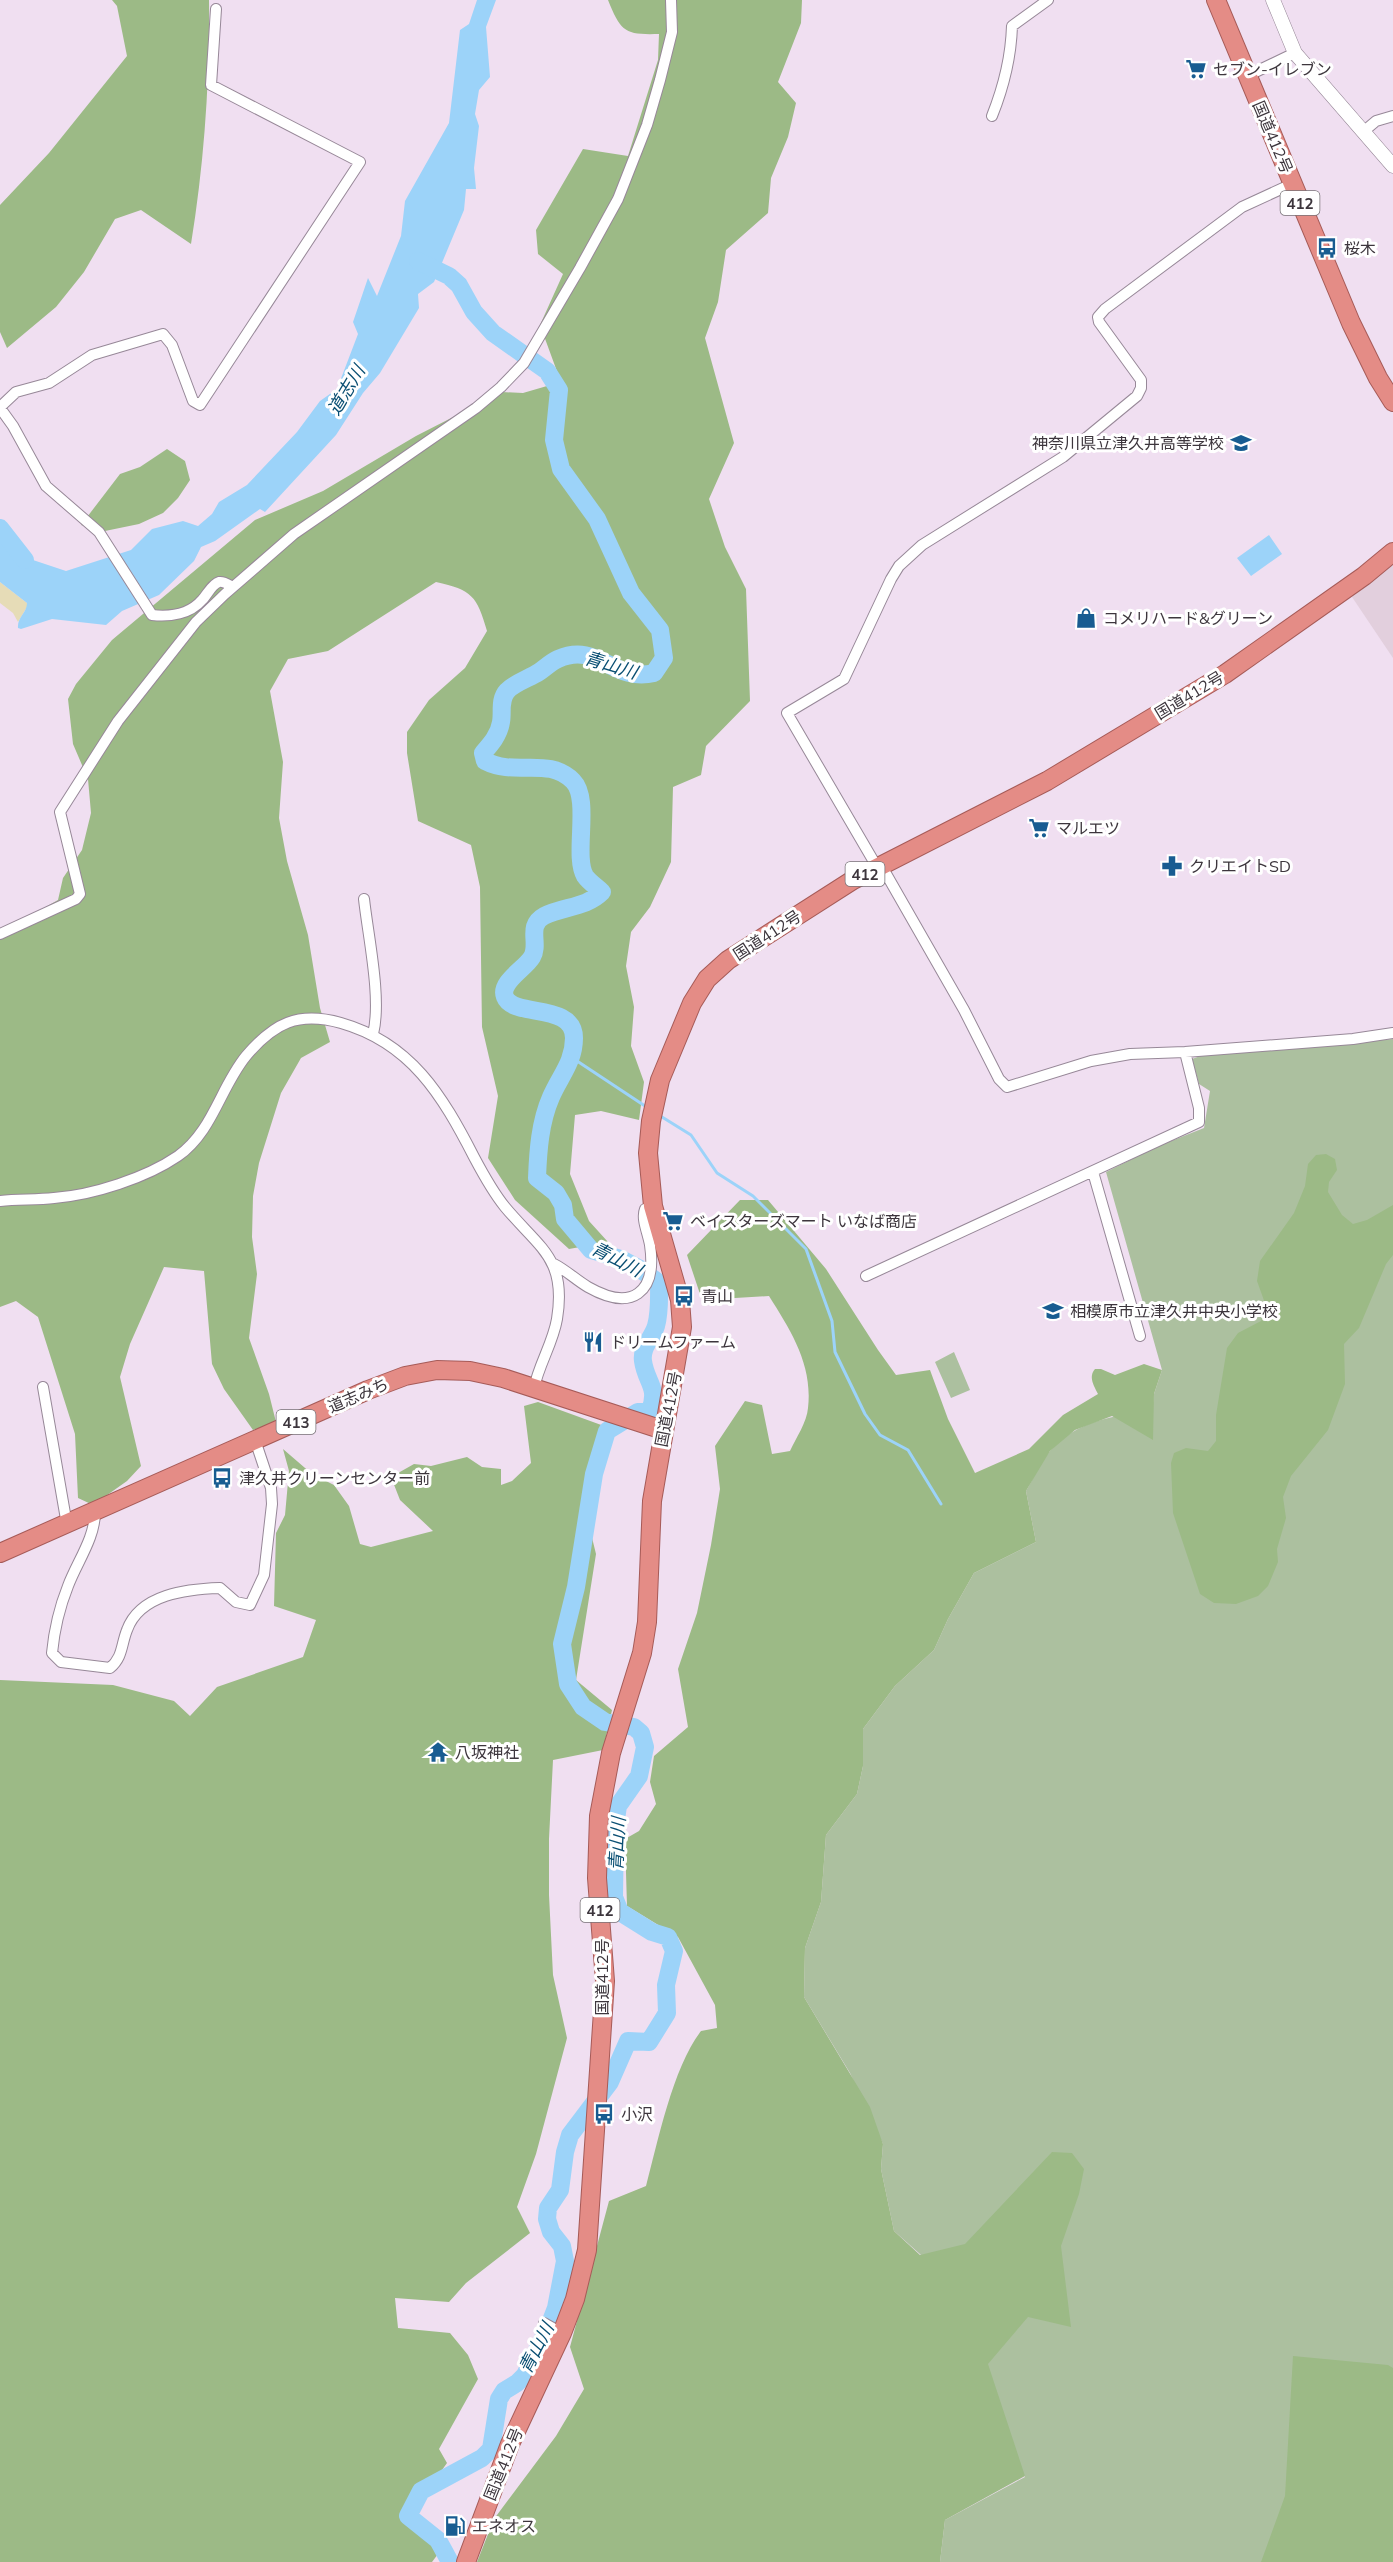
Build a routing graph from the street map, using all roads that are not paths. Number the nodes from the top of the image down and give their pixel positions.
1 (671, 0) edge
2 (1048, 0) edge
3 (1216, 0) edge
4 (1273, 0) edge
5 (216, 9) dead end
6 (1295, 53) junction
7 (1247, 76) junction
8 (992, 116) dead end
9 (1393, 116) edge
10 (1363, 132) junction
11 (1393, 166) edge
12 (1293, 184) junction
13 (1393, 402) edge
14 (0, 407) edge
15 (1393, 552) edge
16 (233, 587) junction
17 (879, 866) junction
18 (364, 899) dead end
19 (0, 934) edge
20 (1393, 1033) edge
21 (373, 1034) junction
22 (1185, 1052) junction
23 (1093, 1172) junction
24 (0, 1201) edge
25 (653, 1206) junction
26 (554, 1264) junction
27 (866, 1276) dead end
28 (1140, 1336) dead end
29 (43, 1387) dead end
30 (534, 1388) junction
31 (663, 1430) junction
32 (255, 1440) junction
33 (95, 1512) junction
34 (67, 1525) junction
35 (0, 1553) edge
36 (525, 2361) dead end
37 (542, 2369) junction
38 (466, 2562) edge

1 - 16 street
2 - 8 street
3 - 7 highway, 国道412号 / 412
4 - 6 street
5 - 14 street
6 - 7 street
6 - 10 street
7 - 12 highway, 国道412号 / 412
9 - 10 street
10 - 11 street
12 - 13 highway, 国道412号 / 412
12 - 17 street
14 - 16 street
15 - 17 highway, 国道412号 / 412
16 - 19 street
17 - 22 street
17 - 25 highway, 国道412号 / 412
18 - 21 street
20 - 22 street
21 - 24 street
21 - 26 street
22 - 23 street
23 - 27 street
23 - 28 street
25 - 26 street
25 - 31 highway, 国道412号 / 412
26 - 30 street
29 - 34 street
30 - 31 highway, 道志みち / 413
30 - 32 highway, 道志みち / 413
31 - 37 highway, 国道412号 / 412
32 - 33 highway, 道志みち / 413
32 - 33 street
33 - 34 highway, 道志みち / 413
34 - 35 highway, 道志みち / 413
36 - 37 street
37 - 38 highway, 国道412号 / 412

